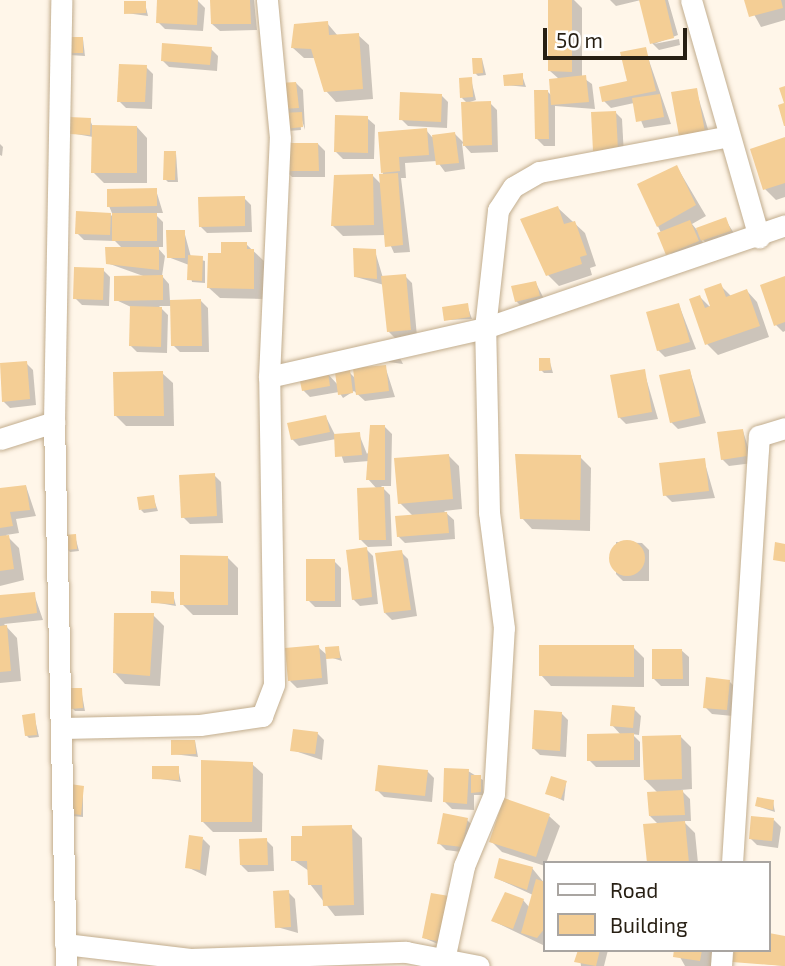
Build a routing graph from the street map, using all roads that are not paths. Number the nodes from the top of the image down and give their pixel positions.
1 (61, 0) edge
2 (269, 0) edge
3 (691, 0) edge
4 (729, 136) junction
5 (785, 225) edge
6 (759, 236) junction
7 (485, 328) junction
8 (269, 377) junction
9 (54, 422) junction
10 (785, 428) edge
11 (0, 439) edge
12 (63, 728) junction
13 (732, 861) edge
14 (65, 944) junction
15 (445, 955) junction
16 (289, 960) edge
17 (66, 966) edge
18 (479, 966) edge

1 - 9 street
2 - 8 street
3 - 4 street
4 - 6 street
4 - 7 street
5 - 6 street
6 - 7 street
7 - 8 street
7 - 15 street
8 - 12 street
9 - 11 street
9 - 12 street
10 - 13 street
12 - 14 street
14 - 16 street
14 - 17 street
15 - 16 street
15 - 18 street

